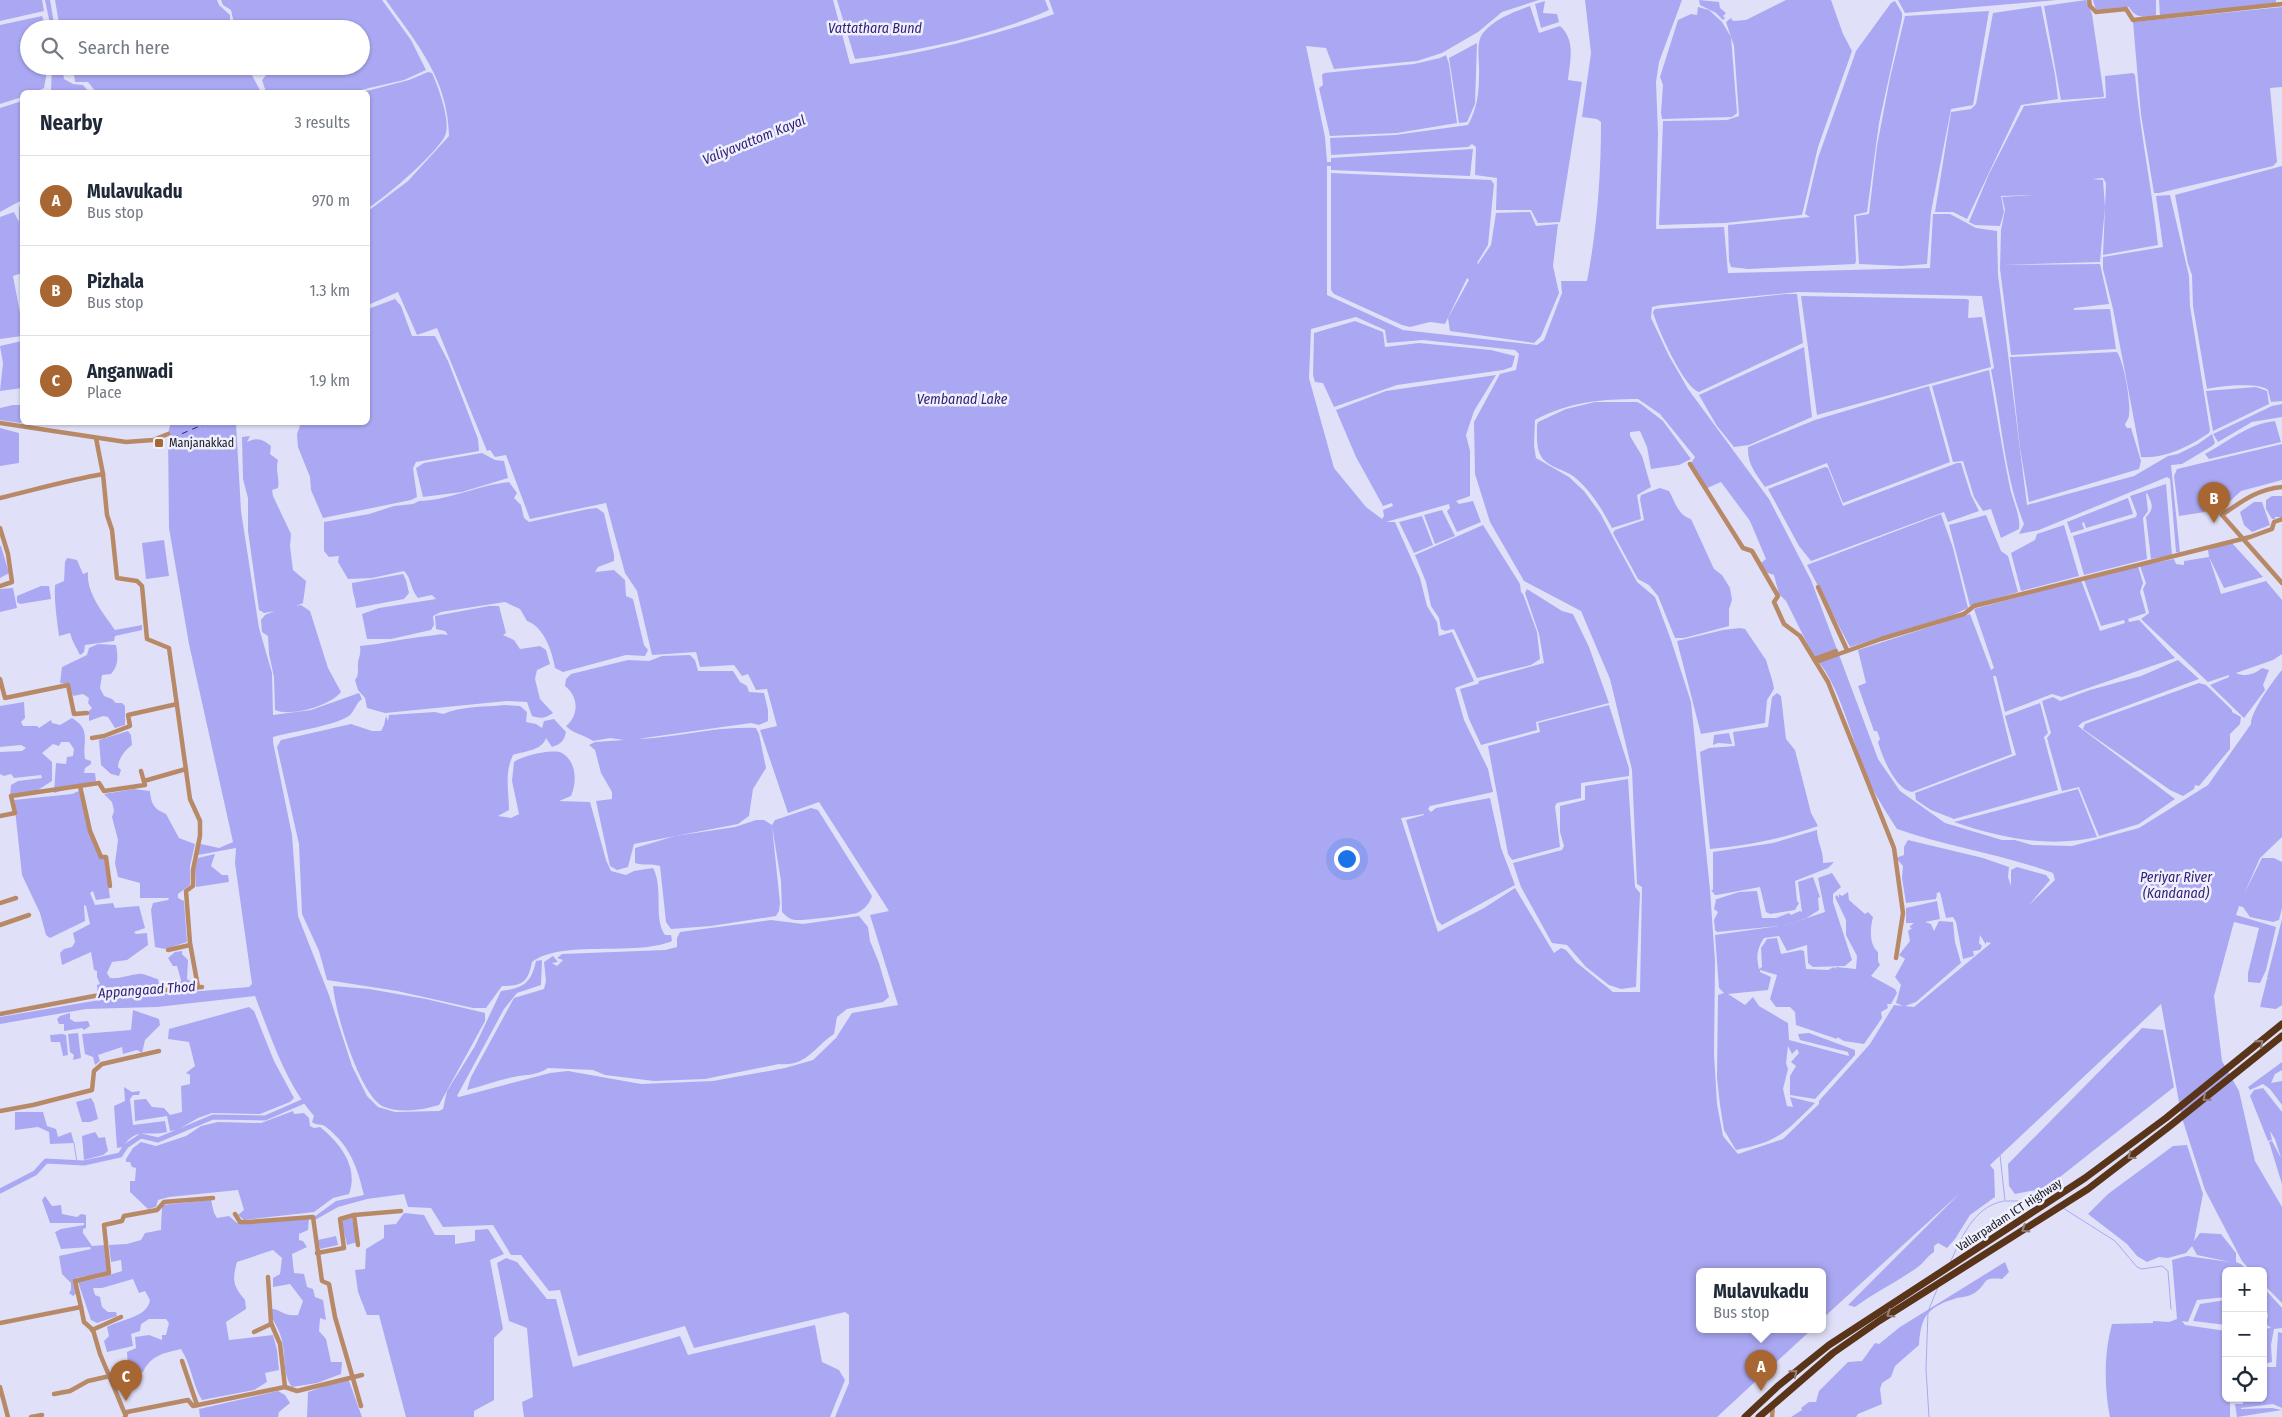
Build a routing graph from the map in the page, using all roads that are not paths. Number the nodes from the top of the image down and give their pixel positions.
1 (2089, 0) edge
2 (2282, 4) edge
3 (0, 423) edge
4 (168, 434) dead end
5 (96, 438) junction
6 (1690, 464) dead end
7 (103, 474) junction
8 (2282, 487) edge
9 (0, 498) edge
10 (2282, 519) edge
11 (0, 528) edge
12 (2282, 583) edge
13 (0, 586) edge
14 (1818, 587) dead end
15 (1846, 649) junction
16 (1815, 660) junction
17 (0, 679) edge
18 (177, 704) junction
19 (87, 714) dead end
20 (92, 738) dead end
21 (186, 769) junction
22 (141, 771) dead end
23 (144, 781) junction
24 (80, 786) junction
25 (0, 816) edge
26 (110, 886) dead end
27 (16, 898) dead end
28 (0, 903) edge
29 (29, 915) dead end
30 (0, 925) edge
31 (190, 945) junction
32 (168, 950) dead end
33 (1896, 958) dead end
34 (0, 1014) edge
35 (2282, 1024) edge
36 (2282, 1036) edge
37 (159, 1051) dead end
38 (0, 1111) edge
39 (213, 1198) dead end
40 (401, 1211) dead end
41 (235, 1214) dead end
42 (354, 1215) junction
43 (358, 1245) dead end
44 (317, 1253) junction
45 (1970, 1259) junction
46 (268, 1276) dead end
47 (81, 1307) junction
48 (121, 1317) dead end
49 (0, 1323) edge
50 (271, 1324) junction
51 (92, 1330) junction
52 (254, 1332) dead end
53 (182, 1361) dead end
54 (362, 1375) dead end
55 (110, 1376) junction
56 (351, 1378) junction
57 (0, 1387) edge
58 (285, 1387) junction
59 (54, 1394) dead end
60 (197, 1405) junction
61 (1773, 1405) junction
62 (361, 1406) dead end
63 (42, 1415) dead end
64 (125, 1416) edge
65 (8, 1417) edge
66 (31, 1417) edge
67 (1745, 1417) edge
68 (1759, 1417) edge
69 (1772, 1417) edge

1 - 2 street
3 - 5 street
4 - 5 street
5 - 7 street
6 - 16 street
7 - 9 street
7 - 18 street
8 - 12 street
10 - 15 street
11 - 13 street
14 - 15 street
15 - 16 street
16 - 33 street
17 - 19 street
18 - 20 street
18 - 21 street
21 - 23 street
21 - 31 street
22 - 23 street
23 - 24 street
24 - 25 street
24 - 26 street
27 - 28 street
29 - 30 street
31 - 32 street
31 - 34 street
45 -> 35 highway, Vallarpadam ICT Highway
36 -> 45 highway, Vallarpadam ICT Highway
37 - 38 street
39 - 47 street
40 - 42 street
41 - 44 street
42 - 43 street
42 - 44 street
44 - 56 street
45 -> 61 highway, Vallarpadam ICT Highway
67 -> 45 highway, Vallarpadam ICT Highway
46 - 50 street
47 - 49 street
47 - 51 street
48 - 51 street
50 - 52 street
50 - 58 street
51 - 55 street
53 - 60 street
54 - 56 street
55 - 59 street
55 - 64 street
56 - 58 street
56 - 62 street
57 - 65 street
58 - 60 street
60 - 64 street
61 - 68 highway, Vallarpadam ICT Highway
61 - 69 street
63 - 66 street

